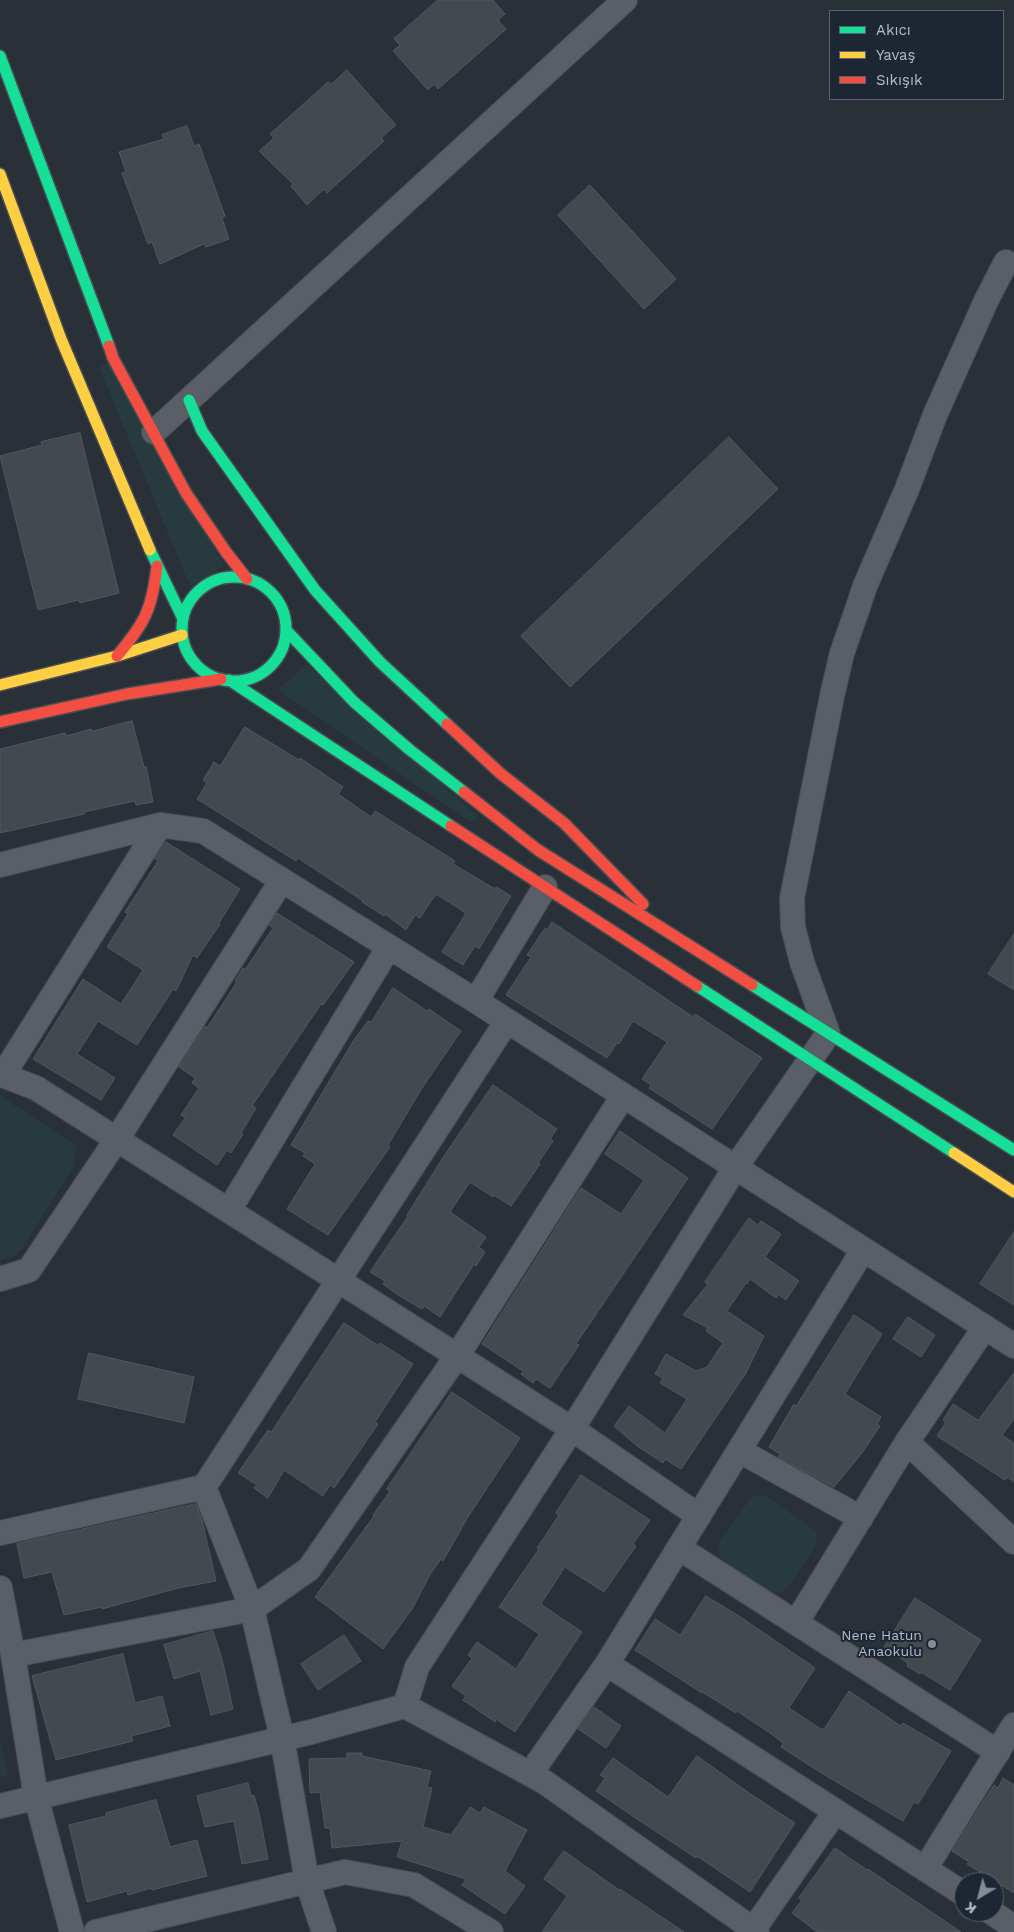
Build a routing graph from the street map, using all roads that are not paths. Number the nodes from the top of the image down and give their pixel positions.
1 (625, 0) edge
2 (0, 56) edge
3 (0, 174) edge
4 (1006, 262) dead end
5 (189, 400) junction
6 (154, 432) junction
7 (156, 566) junction
8 (247, 579) junction
9 (183, 620) junction
10 (286, 630) junction
11 (182, 635) junction
12 (117, 656) junction
13 (225, 679) junction
14 (0, 685) edge
15 (0, 722) edge
16 (160, 825) junction
17 (0, 865) edge
18 (282, 880) junction
19 (545, 887) junction
20 (674, 936) junction
21 (389, 947) junction
22 (476, 1001) junction
23 (507, 1021) junction
24 (828, 1034) junction
25 (810, 1059) junction
26 (1, 1075) edge
27 (623, 1096) junction
28 (117, 1139) junction
29 (1014, 1150) edge
30 (735, 1168) junction
31 (1014, 1192) edge
32 (229, 1210) junction
33 (863, 1250) junction
34 (0, 1279) edge
35 (338, 1280) junction
36 (985, 1327) junction
37 (1014, 1346) edge
38 (457, 1356) junction
39 (572, 1429) junction
40 (908, 1442) junction
41 (740, 1451) junction
42 (204, 1487) junction
43 (699, 1516) junction
44 (861, 1518) junction
45 (0, 1534) edge
46 (1014, 1542) edge
47 (679, 1548) junction
48 (0, 1588) edge
49 (252, 1609) junction
50 (796, 1623) junction
51 (13, 1655) junction
52 (607, 1664) junction
53 (406, 1706) junction
54 (1014, 1725) edge
55 (282, 1738) junction
56 (998, 1752) junction
57 (530, 1774) junction
58 (36, 1797) junction
59 (0, 1806) edge
60 (835, 1812) junction
61 (925, 1869) junction
62 (307, 1881) junction
63 (954, 1888) edge
64 (755, 1931) edge
65 (72, 1932) edge
66 (96, 1932) edge
67 (324, 1932) edge
68 (491, 1932) edge

1 - 5 street
2 - 6 street
3 - 7 street
4 - 24 street
5 - 6 street
5 - 20 street
6 - 8 street
7 - 9 street
7 - 12 street
8 - 9 street
8 - 10 street
9 - 11 street
10 - 13 street
10 - 20 street
11 - 12 street
11 - 13 street
12 - 14 street
13 - 15 street
13 - 19 street
16 - 17 street
16 - 18 street
16 - 26 street
18 - 21 street
18 - 28 street
19 - 22 street
19 - 25 street
20 - 24 street
21 - 22 street
21 - 32 street
22 - 23 street
23 - 27 street
23 - 35 street
24 - 25 street
24 - 29 street
25 - 30 street
25 - 31 street
26 - 28 street
27 - 30 street
27 - 38 street
28 - 32 street
28 - 34 street
30 - 33 street
30 - 39 street
32 - 35 street
33 - 36 street
33 - 41 street
35 - 38 street
35 - 42 street
36 - 37 street
36 - 40 street
38 - 39 street
38 - 49 street
39 - 43 street
39 - 53 street
40 - 44 street
40 - 46 street
41 - 43 street
41 - 44 street
42 - 45 street
42 - 49 street
43 - 47 street
44 - 50 street
47 - 50 street
47 - 52 street
48 - 51 street
49 - 51 street
49 - 55 street
50 - 56 street
51 - 58 street
52 - 57 street
52 - 60 street
53 - 55 street
53 - 57 street
54 - 56 street
55 - 58 street
55 - 62 street
56 - 61 street
57 - 64 street
58 - 59 street
58 - 65 street
60 - 61 street
60 - 64 street
61 - 63 street
62 - 66 street
62 - 67 street
62 - 68 street

